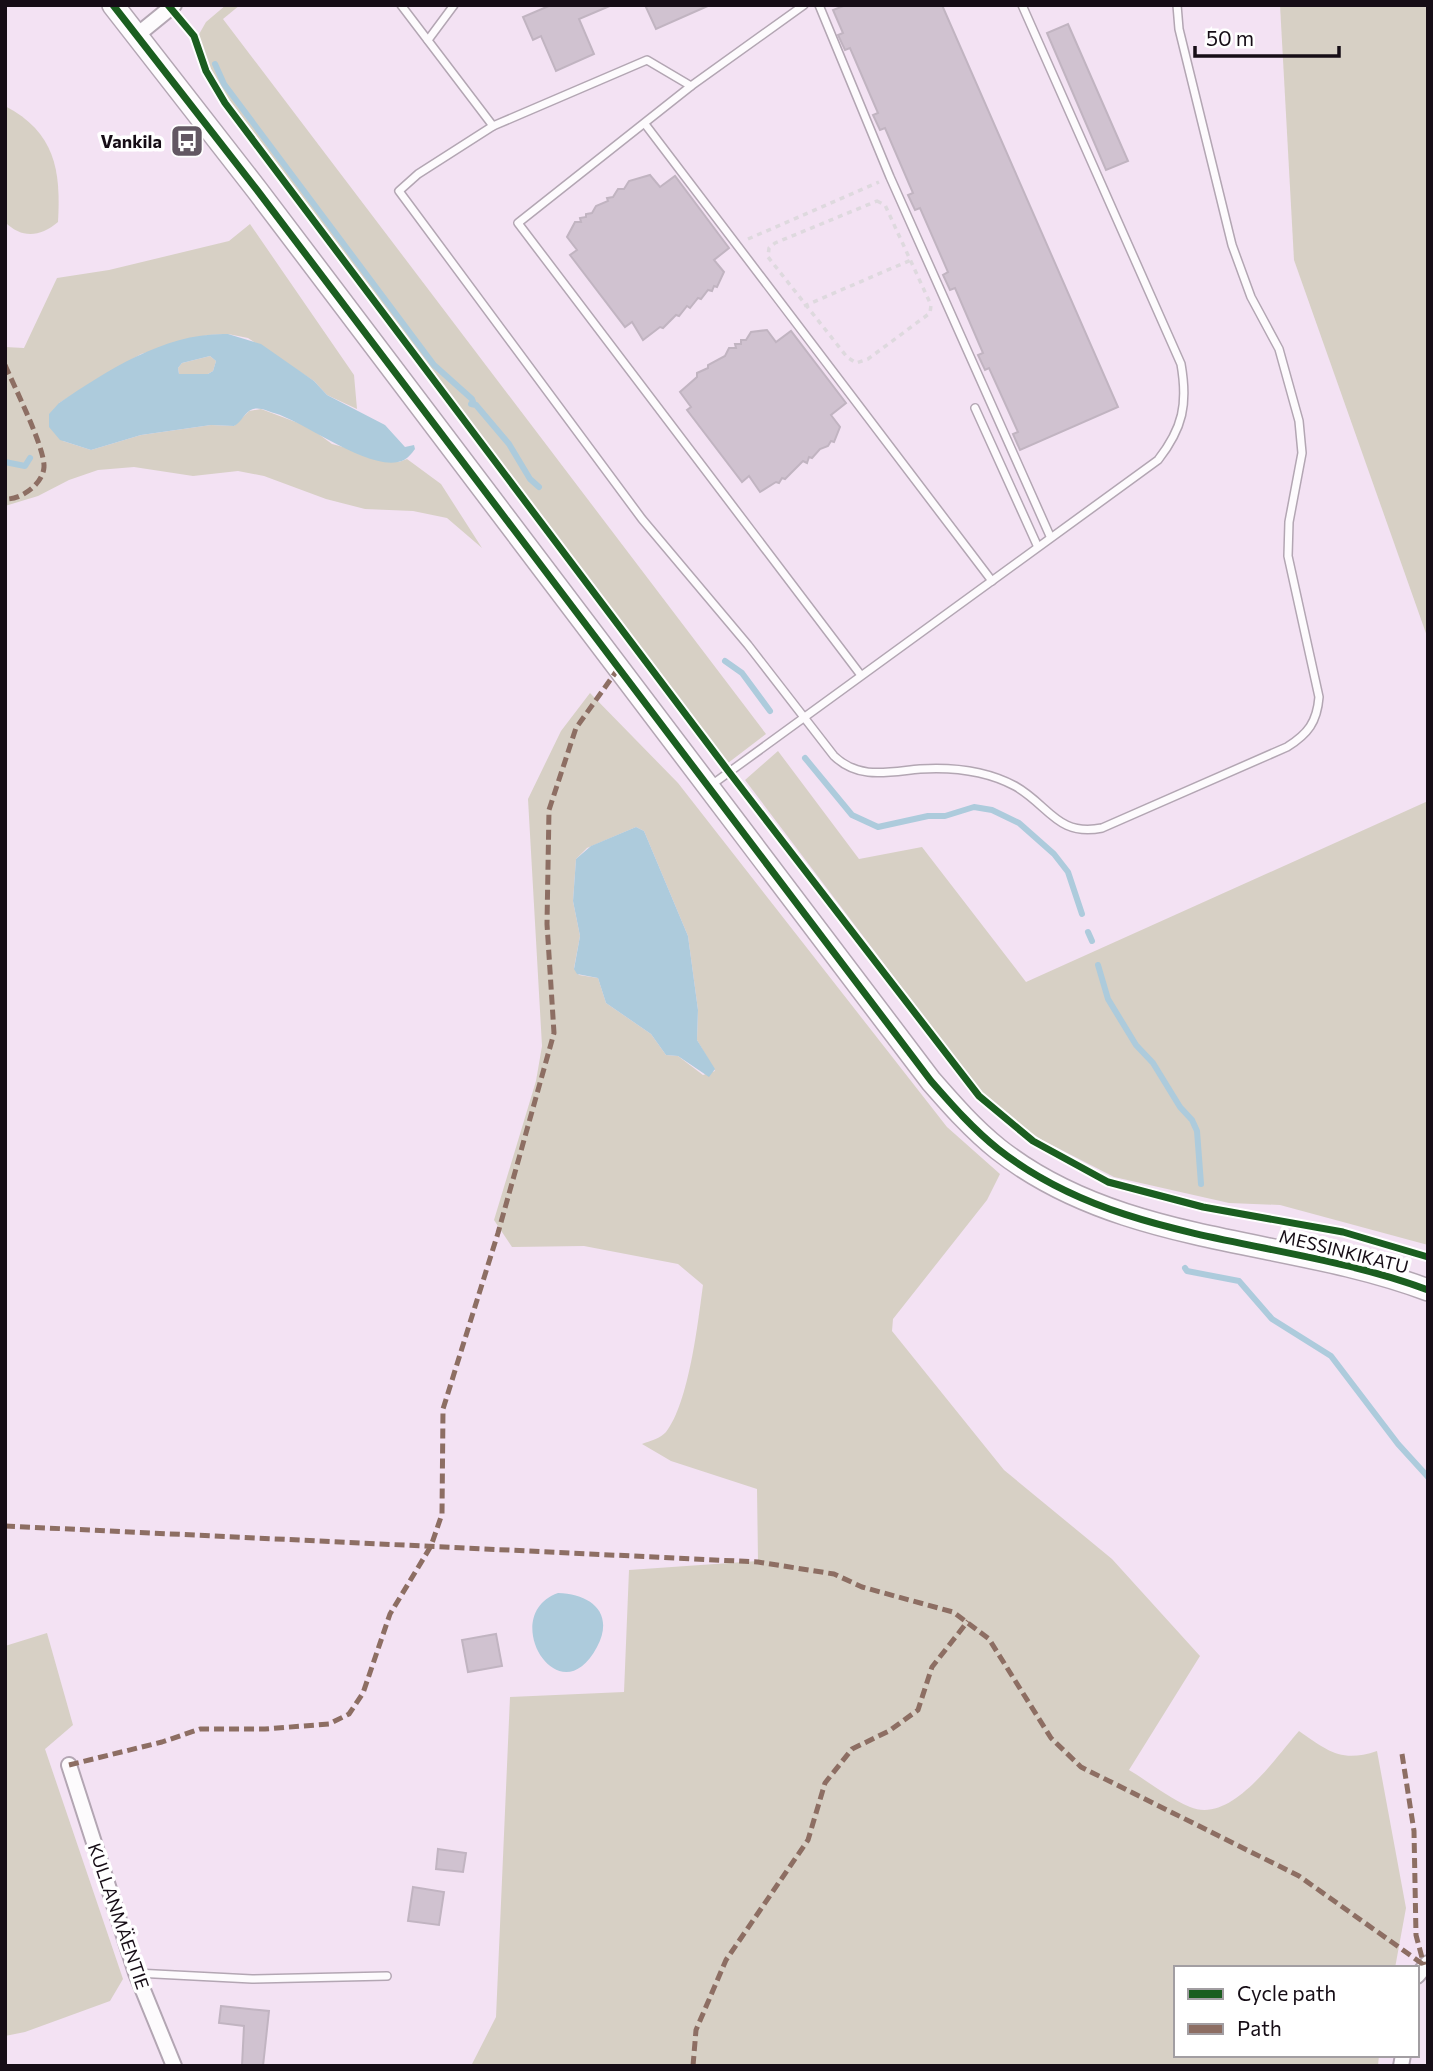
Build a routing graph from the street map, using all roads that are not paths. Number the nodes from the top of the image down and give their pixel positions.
1 (113, 5) edge
2 (174, 5) edge
3 (401, 5) edge
4 (454, 5) edge
5 (804, 5) edge
6 (819, 5) edge
7 (1022, 5) edge
8 (1177, 5) edge
9 (136, 36) junction
10 (428, 40) junction
11 (691, 86) junction
12 (645, 124) junction
13 (493, 126) junction
14 (975, 408) dead end
15 (1050, 536) junction
16 (1037, 545) junction
17 (992, 581) junction
18 (860, 674) junction
19 (804, 717) junction
20 (707, 788) junction
21 (1428, 1290) edge
22 (69, 1765) dead end
23 (136, 1973) junction
24 (387, 1976) dead end
25 (174, 2066) edge

1 - 9 street, MESSINKIKATU
2 - 9 street
3 - 10 lane
4 - 10 lane
5 - 11 lane
6 - 15 lane
7 - 15 lane
8 - 19 lane
9 - 20 street, MESSINKIKATU
10 - 13 lane
11 - 12 lane
11 - 13 lane
12 - 17 lane
12 - 18 lane
13 - 19 lane
14 - 16 lane
15 - 16 lane
16 - 17 lane
17 - 18 lane
18 - 19 lane
19 - 20 lane
20 - 21 street, MESSINKIKATU
22 - 23 street, KULLANMÄENTIE
23 - 24 lane
23 - 25 street, KULLANMÄENTIE

